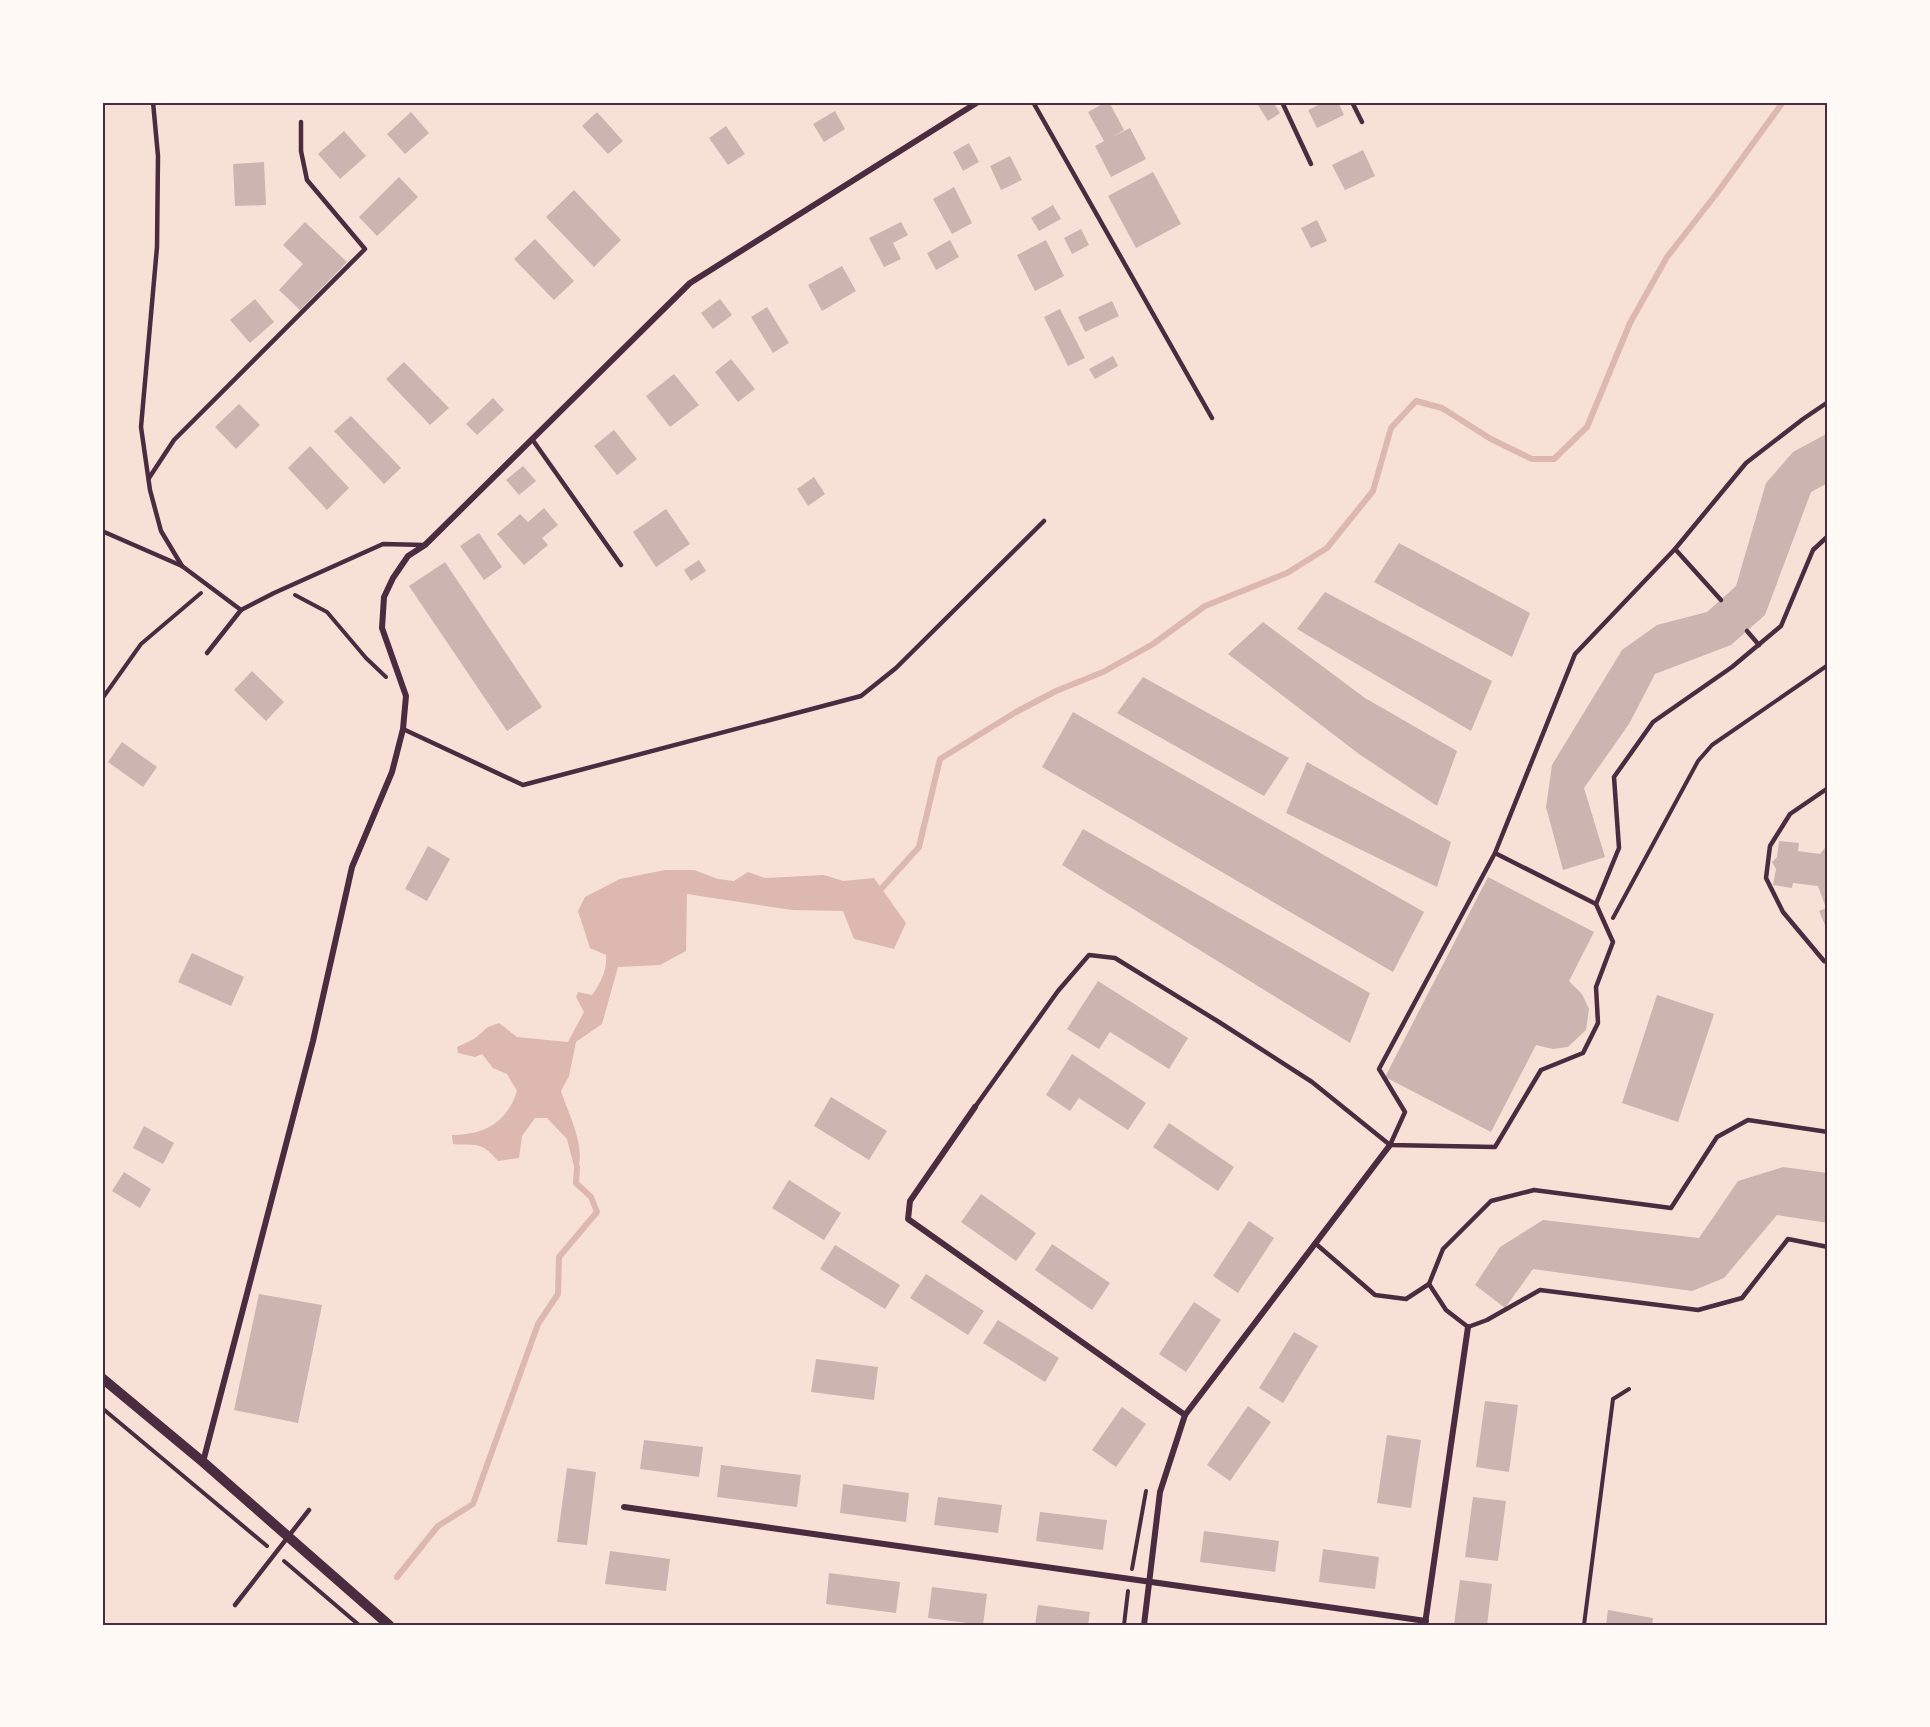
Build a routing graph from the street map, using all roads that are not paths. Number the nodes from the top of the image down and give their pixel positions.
1 (153, 102) edge
2 (978, 102) edge
3 (1034, 102) edge
4 (1282, 102) edge
5 (1352, 102) edge
6 (301, 122) dead end
7 (1362, 122) dead end
8 (1311, 164) dead end
9 (1828, 402) edge
10 (1212, 418) dead end
11 (532, 439) junction
12 (148, 478) junction
13 (1044, 521) dead end
14 (102, 531) edge
15 (1828, 536) edge
16 (425, 545) junction
17 (1675, 549) junction
18 (621, 565) dead end
19 (182, 566) junction
20 (1721, 600) dead end
21 (241, 610) junction
22 (1747, 631) dead end
23 (1759, 645) junction
24 (207, 653) dead end
25 (404, 729) junction
26 (1828, 788) edge
27 (1496, 853) junction
28 (1596, 904) junction
29 (1828, 962) edge
30 (975, 1107) joint
31 (1828, 1132) edge
32 (1390, 1145) junction
33 (1315, 1243) junction
34 (1828, 1247) edge
35 (1429, 1284) junction
36 (1468, 1327) junction
37 (102, 1378) edge
38 (1185, 1415) junction
39 (203, 1462) junction
40 (624, 1508) dead end
41 (309, 1510) dead end
42 (288, 1536) junction
43 (1150, 1583) junction
44 (234, 1605) dead end
45 (1425, 1623) edge
46 (389, 1625) edge
47 (1144, 1625) edge

1 - 12 lane
2 - 11 street
3 - 10 lane
4 - 8 lane
5 - 7 lane
6 - 12 lane
9 - 17 lane
11 - 16 street
11 - 18 lane
12 - 19 lane
13 - 25 lane
14 - 19 lane
15 - 23 lane
16 - 21 lane
16 - 25 street
17 - 20 lane
17 - 27 lane
19 - 21 lane
21 - 24 lane
22 - 23 lane
23 - 28 lane
25 - 39 street
26 - 29 lane
27 - 28 lane
27 - 32 lane
28 - 32 lane
30 - 32 lane
30 - 38 street
31 - 35 lane
32 - 33 street
33 - 35 lane
33 - 38 street
34 - 36 lane
35 - 36 lane
36 - 45 street
37 - 39 street
38 - 43 street
39 - 42 street
40 - 43 street
41 - 42 lane
42 - 44 lane
42 - 46 street
43 - 45 street
43 - 47 street

